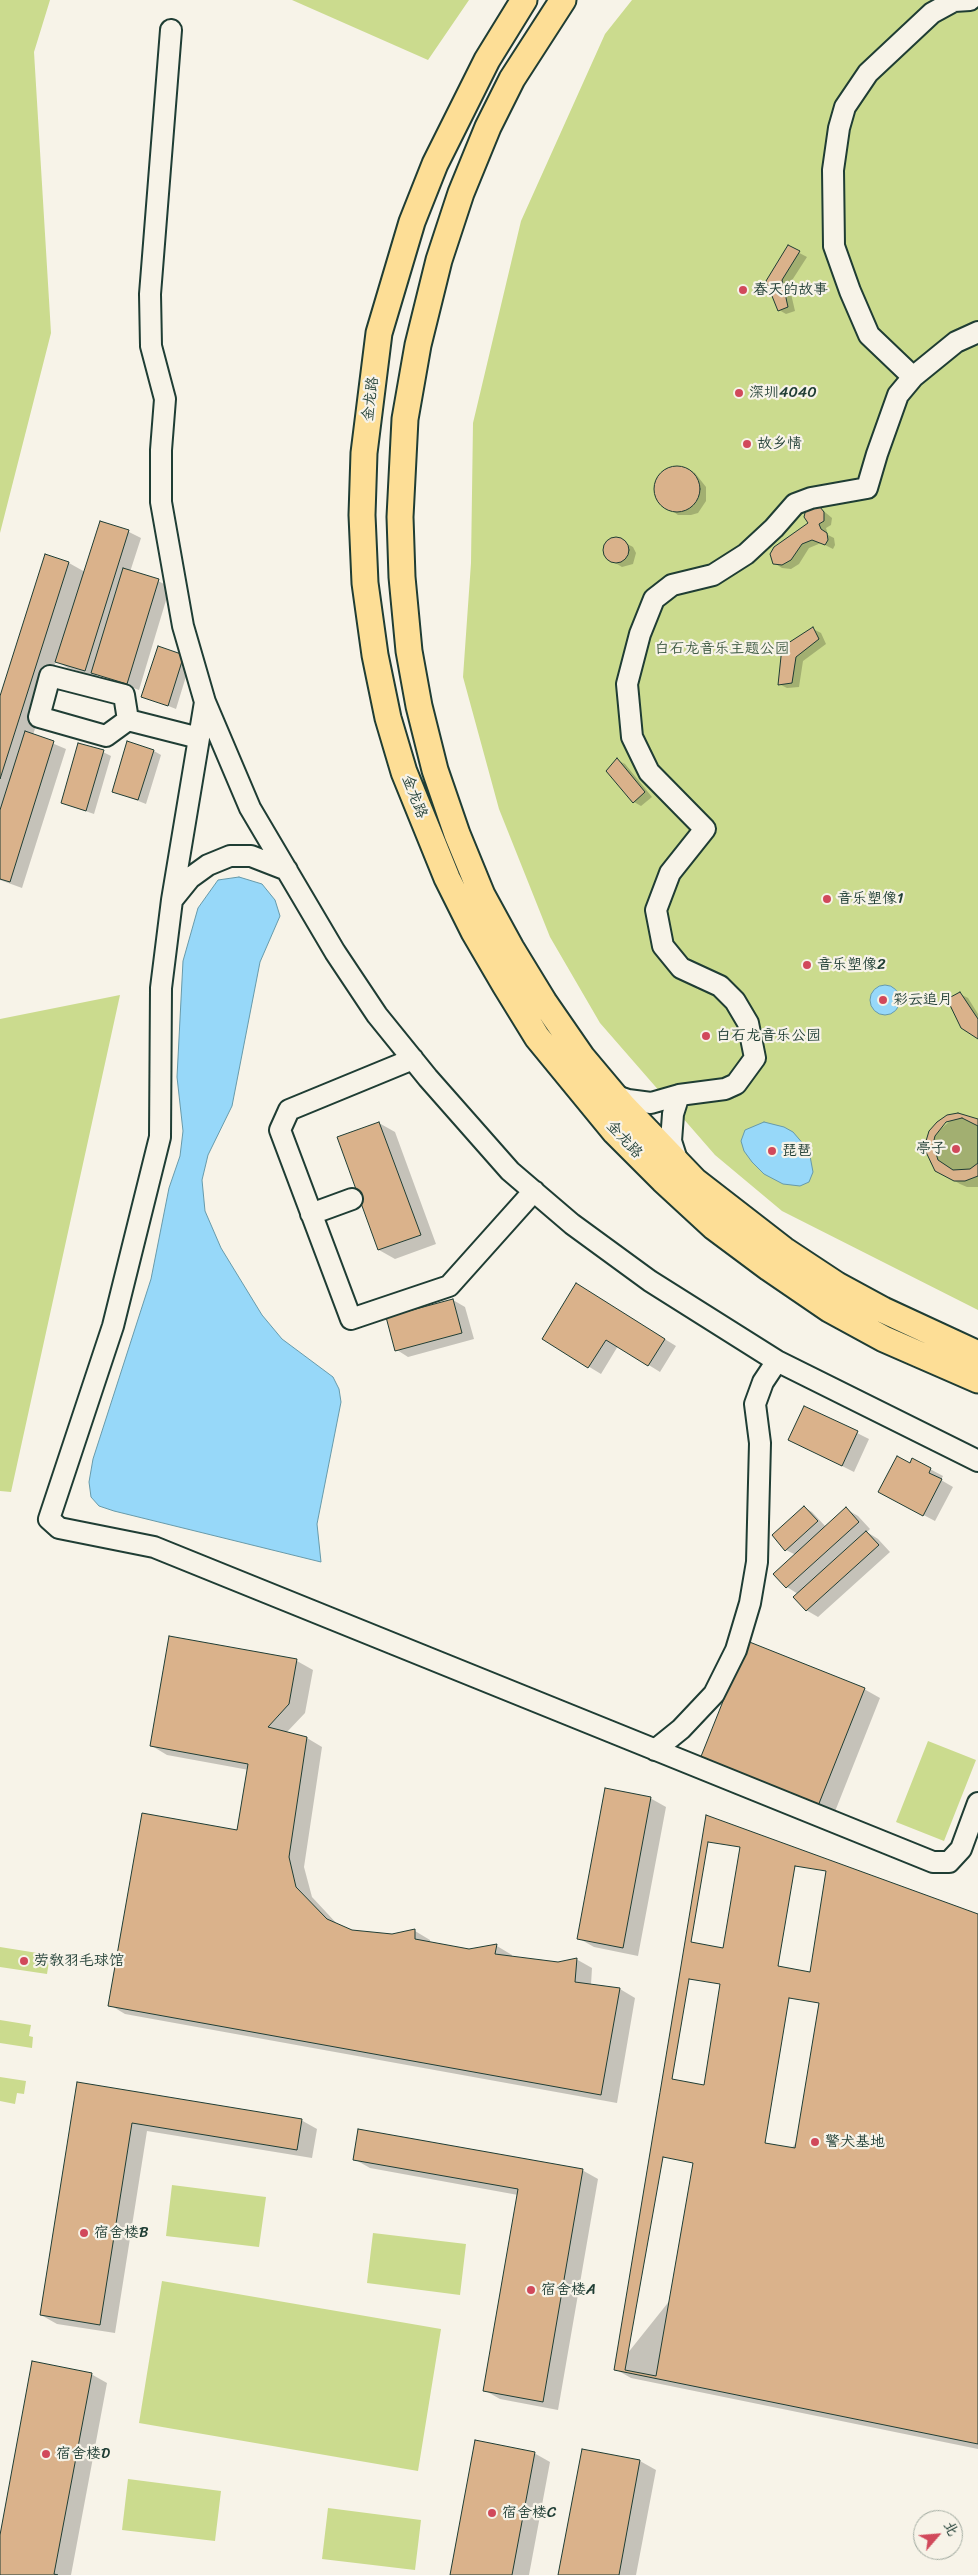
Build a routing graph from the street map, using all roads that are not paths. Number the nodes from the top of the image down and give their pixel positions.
1 (524, 0) edge
2 (563, 0) edge
3 (970, 0) edge
4 (171, 30) dead end
5 (978, 332) edge
6 (913, 377) junction
7 (205, 702) junction
8 (128, 720) dead end
9 (199, 738) junction
10 (287, 870) junction
11 (172, 900) junction
12 (413, 1060) junction
13 (613, 1095) junction
14 (679, 1095) junction
15 (679, 1165) junction
16 (534, 1191) junction
17 (352, 1199) dead end
18 (311, 1214) junction
19 (978, 1354) edge
20 (777, 1361) junction
21 (978, 1380) edge
22 (978, 1461) edge
23 (655, 1750) junction
24 (978, 1803) edge

1 - 21 main road, 金龙路
2 - 13 main road, 金龙路
3 - 6 lane
4 - 7 lane
5 - 6 lane
6 - 14 lane
7 - 9 lane
7 - 10 lane
8 - 9 lane
9 - 11 lane
10 - 11 lane
10 - 12 lane
11 - 23 lane
12 - 16 lane
12 - 18 lane
13 - 14 lane
13 - 15 main road, 金龙路
14 - 15 lane
15 - 19 main road, 金龙路
16 - 18 lane
16 - 20 lane
17 - 18 lane
20 - 22 lane
20 - 23 lane
23 - 24 lane

